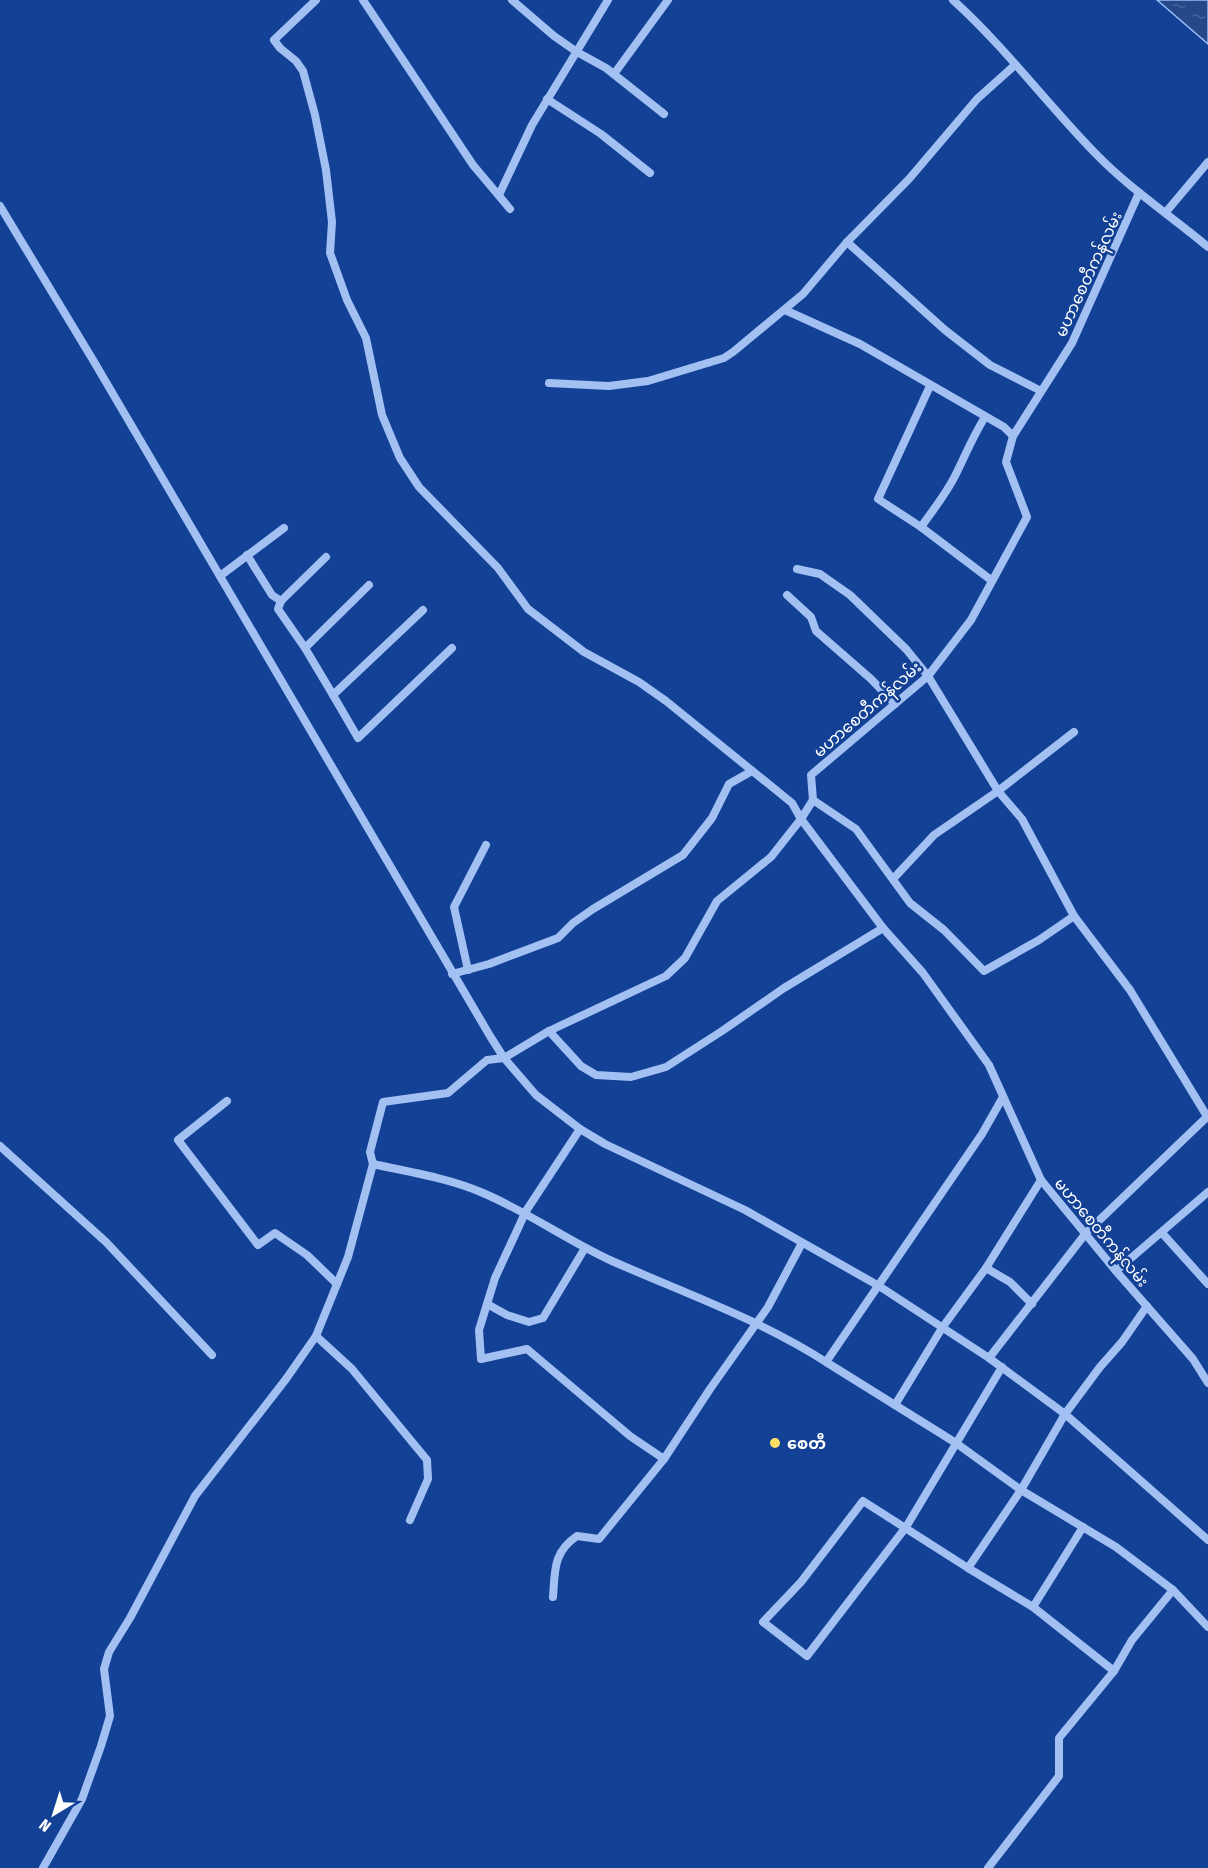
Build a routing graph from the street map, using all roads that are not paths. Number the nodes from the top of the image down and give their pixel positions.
1 (316, 0) edge
2 (363, 0) edge
3 (512, 0) edge
4 (608, 0) edge
5 (668, 0) edge
6 (953, 0) edge
7 (577, 52) junction
8 (1015, 65) junction
9 (614, 74) junction
10 (547, 99) junction
11 (664, 114) dead end
12 (1208, 162) edge
13 (650, 173) dead end
14 (1139, 194) junction
15 (499, 195) junction
16 (0, 206) edge
17 (510, 208) dead end
18 (1166, 212) junction
19 (847, 242) junction
20 (1208, 247) edge
21 (785, 310) junction
22 (549, 383) dead end
23 (930, 386) junction
24 (1041, 391) junction
25 (986, 417) junction
26 (1013, 436) junction
27 (921, 527) junction
28 (284, 528) dead end
29 (247, 555) junction
30 (327, 557) dead end
31 (797, 569) dead end
32 (220, 576) junction
33 (991, 580) junction
34 (369, 585) dead end
35 (787, 595) dead end
36 (281, 600) junction
37 (423, 610) dead end
38 (305, 648) junction
39 (452, 648) dead end
40 (928, 676) junction
41 (333, 695) junction
42 (895, 704) junction
43 (1074, 732) dead end
44 (752, 771) junction
45 (998, 792) junction
46 (813, 800) junction
47 (801, 819) junction
48 (486, 845) dead end
49 (893, 879) junction
50 (1074, 916) junction
51 (883, 928) junction
52 (468, 970) junction
53 (452, 974) junction
54 (549, 1030) junction
55 (504, 1058) junction
56 (1003, 1097) junction
57 (227, 1101) dead end
58 (1208, 1117) edge
59 (580, 1129) junction
60 (0, 1146) edge
61 (373, 1164) junction
62 (1041, 1180) junction
63 (1207, 1194) edge
64 (525, 1215) junction
65 (1086, 1233) junction
66 (1162, 1233) junction
67 (802, 1242) junction
68 (585, 1248) junction
69 (986, 1268) junction
70 (1116, 1271) junction
71 (337, 1284) junction
72 (1208, 1284) edge
73 (879, 1286) junction
74 (487, 1304) junction
75 (1032, 1304) junction
76 (1147, 1306) junction
77 (757, 1322) junction
78 (942, 1328) junction
79 (316, 1336) junction
80 (212, 1355) dead end
81 (989, 1358) junction
82 (826, 1362) junction
83 (1002, 1367) junction
84 (1208, 1383) edge
85 (895, 1405) junction
86 (1065, 1414) junction
87 (956, 1443) junction
88 (664, 1459) junction
89 (1021, 1490) junction
90 (410, 1520) dead end
91 (906, 1527) junction
92 (1083, 1527) junction
93 (1208, 1540) edge
94 (968, 1568) junction
95 (1173, 1590) junction
96 (553, 1597) dead end
97 (1033, 1607) junction
98 (1207, 1625) edge
99 (1113, 1671) junction
100 (43, 1868) edge
101 (988, 1868) edge

1 - 44 street
2 - 15 street
3 - 7 street
4 - 7 street
5 - 9 street
6 - 8 street
7 - 9 street
7 - 10 street
8 - 14 street
8 - 19 street
9 - 11 street
10 - 13 street
10 - 15 street
12 - 18 street
14 - 18 street
14 - 24 street, မဟာစေတီကန်လမ်း
15 - 17 street
16 - 32 street
18 - 20 street
19 - 21 street
19 - 24 street
21 - 22 street
21 - 23 street
23 - 25 street
23 - 27 street
24 - 26 street, မဟာစေတီကန်လမ်း
25 - 26 street
25 - 27 street
26 - 33 street, မဟာစေတီကန်လမ်း
27 - 33 street
28 - 29 street
29 - 32 street
29 - 36 street
30 - 36 street
31 - 40 street
32 - 53 street
33 - 40 street, မဟာစေတီကန်လမ်း
34 - 38 street
35 - 42 street
36 - 38 street
37 - 41 street
38 - 41 street
39 - 41 street
40 - 42 street, မဟာစေတီကန်လမ်း
40 - 45 street
42 - 46 street, မဟာစေတီကန်လမ်း
43 - 45 street
44 - 47 street
44 - 52 street
45 - 49 street
45 - 50 street
46 - 47 street, မဟာစေတီကန်လမ်း
46 - 49 street
47 - 51 street, မဟာစေတီကန်လမ်း
47 - 54 street
48 - 52 street
49 - 50 street
50 - 58 street
51 - 54 street
51 - 56 street, မဟာစေတီကန်လမ်း
52 - 53 street
53 - 55 street
54 - 55 street
55 - 59 street
55 - 61 street
56 - 62 street, မဟာစေတီကန်လမ်း
56 - 73 street
57 - 71 street
58 - 65 street
59 - 64 street
59 - 67 street
60 - 80 street
61 - 64 street
61 - 71 street
62 - 65 street, မဟာစေတီကန်လမ်း
62 - 69 street
63 - 66 street
64 - 68 street
64 - 74 street
65 - 70 street, မဟာစေတီကန်လမ်း
65 - 75 street
66 - 70 street
66 - 72 street
67 - 73 street
67 - 77 street
68 - 74 street
68 - 77 street
69 - 75 street
69 - 78 street
70 - 76 street, မဟာစေတီကန်လမ်း
71 - 79 street
73 - 78 street
73 - 82 street
74 - 88 street
75 - 81 street
76 - 84 street, မဟာစေတီကန်လမ်း
76 - 86 street
77 - 82 street
77 - 88 street
78 - 81 street
78 - 85 street
79 - 90 street
79 - 100 street
81 - 83 street
82 - 85 street
83 - 86 street
83 - 87 street
85 - 87 street
86 - 89 street
86 - 93 street
87 - 89 street
87 - 91 street
88 - 96 street
89 - 92 street
89 - 94 street
91 - 91 street
91 - 94 street
92 - 95 street
92 - 97 street
94 - 97 street
95 - 98 street
95 - 99 street
97 - 99 street
99 - 101 street

